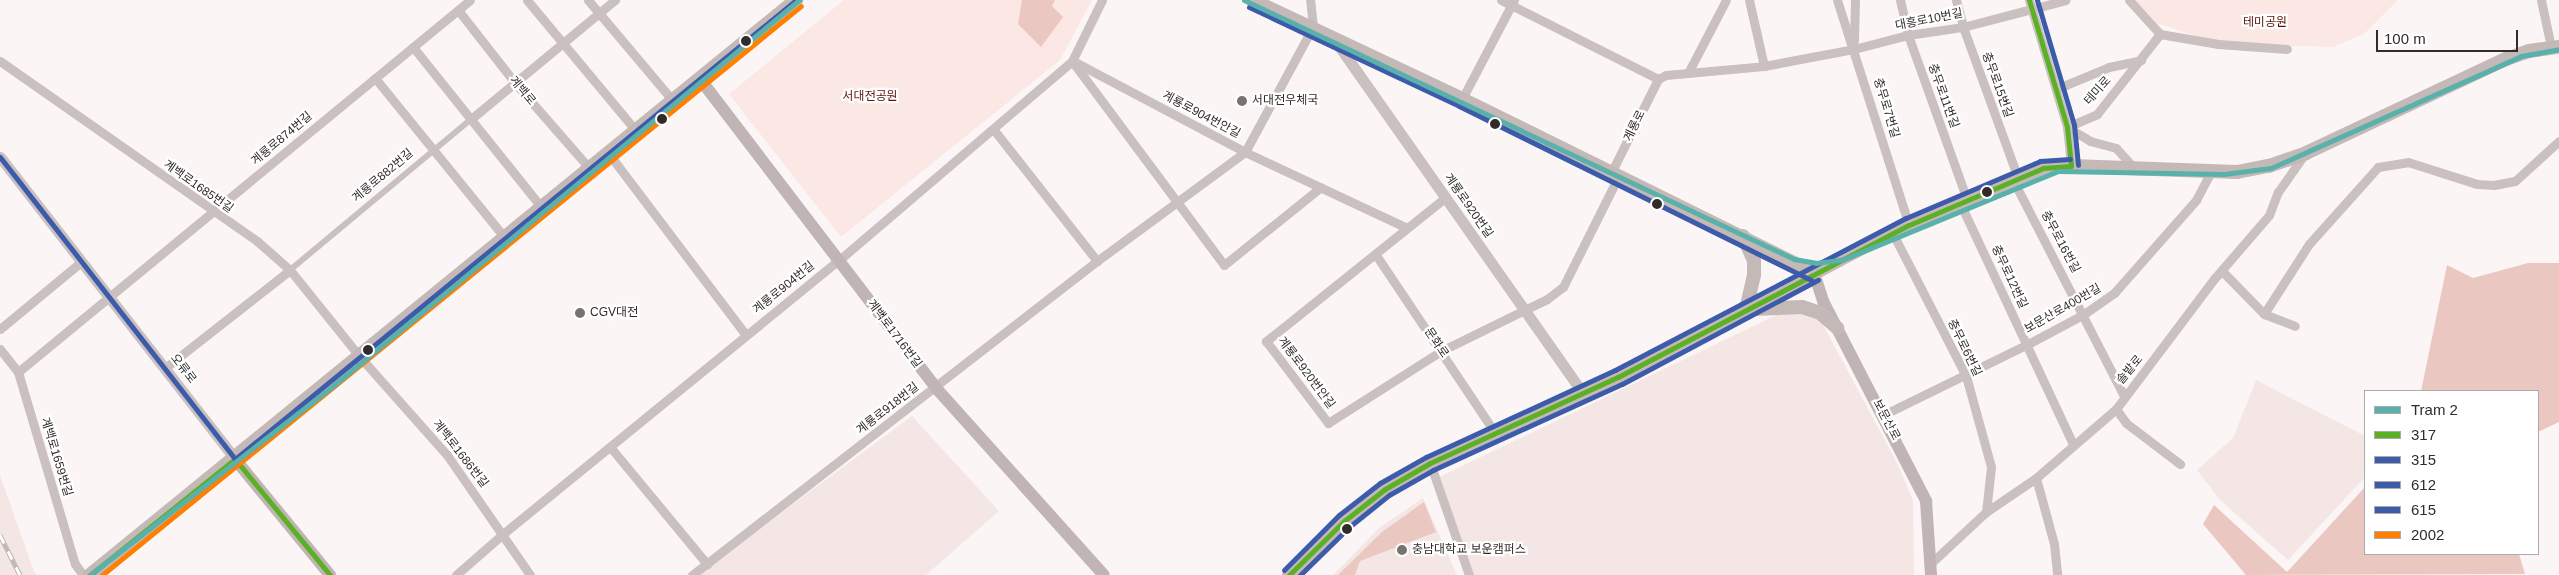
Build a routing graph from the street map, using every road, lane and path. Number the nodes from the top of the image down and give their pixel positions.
1 (470, 0) edge
2 (527, 0) edge
3 (588, 0) edge
4 (615, 0) edge
5 (796, 0) edge
6 (1102, 0) edge
7 (1252, 0) edge
8 (1310, 0) edge
9 (1501, 0) edge
10 (1726, 0) edge
11 (1749, 0) edge
12 (1838, 0) edge
13 (1855, 0) edge
14 (1900, 0) edge
15 (1956, 0) edge
16 (2066, 0) edge
17 (2129, 0) edge
18 (2541, 0) edge
19 (1513, 3) edge
20 (2030, 5) edge
21 (458, 10) junction
22 (599, 13) junction
23 (1313, 27) junction
24 (1963, 27) junction
25 (2160, 34) junction
26 (1908, 35) junction
27 (1332, 37) junction
28 (563, 43) junction
29 (413, 47) junction
30 (2555, 47) edge
31 (1854, 49) junction
32 (2287, 49) dead end
33 (2141, 60) junction
34 (0, 61) edge
35 (1072, 61) junction
36 (1764, 66) junction
37 (1688, 73) junction
38 (375, 78) junction
39 (700, 79) junction
40 (1658, 79) junction
41 (515, 83) junction
42 (2056, 88) junction
43 (1462, 99) junction
44 (674, 101) junction
45 (471, 120) junction
46 (2067, 127) junction
47 (994, 130) junction
48 (636, 131) junction
49 (2559, 141) edge
50 (435, 150) junction
51 (1245, 152) junction
52 (2306, 153) junction
53 (609, 154) junction
54 (0, 158) edge
55 (2071, 166) junction
56 (2133, 167) junction
57 (590, 169) junction
58 (2212, 170) junction
59 (1615, 175) junction
60 (2015, 179) junction
61 (1320, 187) junction
62 (1446, 197) junction
63 (1963, 202) junction
64 (1177, 204) junction
65 (542, 208) junction
66 (212, 213) junction
67 (1909, 224) junction
68 (1405, 227) junction
69 (1892, 232) junction
70 (1742, 236) junction
71 (505, 238) junction
72 (1376, 255) junction
73 (838, 261) junction
74 (1097, 261) junction
75 (81, 262) junction
76 (290, 270) junction
77 (2223, 272) junction
78 (1814, 273) junction
79 (108, 296) junction
80 (1525, 309) junction
81 (1746, 310) junction
82 (2084, 314) junction
83 (2264, 314) junction
84 (2295, 326) dead end
85 (1837, 328) junction
86 (0, 329) edge
87 (746, 334) junction
88 (2026, 344) junction
89 (0, 349) edge
90 (1441, 351) junction
91 (360, 357) junction
92 (165, 368) junction
93 (18, 372) junction
94 (1966, 376) junction
95 (936, 388) junction
96 (1581, 391) junction
97 (2124, 396) junction
98 (2116, 409) junction
99 (1883, 415) junction
100 (1494, 431) junction
101 (2073, 444) junction
102 (611, 448) junction
103 (236, 459) junction
104 (1430, 463) junction
105 (2180, 464) dead end
106 (2036, 478) junction
107 (1986, 512) junction
108 (504, 532) junction
109 (707, 564) junction
110 (1931, 572) edge
111 (83, 575) edge
112 (90, 575) edge
113 (330, 575) edge
114 (456, 575) edge
115 (530, 575) edge
116 (692, 575) edge
117 (1104, 575) edge
118 (1290, 575) edge
119 (1469, 575) edge
120 (2057, 575) edge

1 - 21 street, 계룡로874번길
2 - 28 street
3 - 22 street
4 - 22 street, 계룡로882번길
5 - 39 main road
6 - 35 street, 계룡로904번길
7 - 23 main road
8 - 23 street
9 - 19 street
10 - 37 street
11 - 36 street
12 - 31 street, 충무로7번길
13 - 31 street
14 - 26 street, 충무로11번길
15 - 24 street, 충무로15번길
16 - 20 street, 대흥로10번길
17 - 25 street
18 - 30 street
19 - 40 street
19 - 43 street
20 - 24 street, 대흥로10번길
20 - 42 street
21 - 29 street, 계룡로874번길
21 - 41 street, 계백로
22 - 28 street, 계룡로882번길
22 - 44 street
23 - 27 main road
23 - 51 street, 계룡로918번길
24 - 26 street, 대흥로10번길
24 - 60 street, 충무로15번길
25 - 32 street
25 - 33 street, 테미로
26 - 31 street, 대흥로10번길
26 - 63 street, 충무로11번길
27 - 43 main road
27 - 62 street, 계룡로920번길
28 - 41 street, 계룡로882번길
28 - 48 street
29 - 38 street, 계룡로874번길
29 - 45 street
30 - 52 main road
31 - 36 street, 대흥로10번길
31 - 67 street, 충무로7번길
33 - 42 street, 테미로
33 - 46 street, 테미로
34 - 66 street, 계백로1685번길
35 - 47 street, 계룡로904번길
35 - 51 street, 계룡로904번안길
35 - 64 street
36 - 37 street, 대흥로10번길
37 - 40 street, 대흥로10번길
38 - 50 street
38 - 66 street, 계룡로874번길
39 - 44 main road
39 - 73 main road, 계백로1716번길
40 - 59 street, 계룡로
41 - 45 street, 계룡로882번길
41 - 57 street, 계백로
42 - 46 street
43 - 59 main road
44 - 48 main road
45 - 50 street, 계룡로882번길
45 - 65 street
46 - 55 street
46 - 56 street
47 - 73 street, 계룡로904번길
47 - 74 street
48 - 53 main road
49 - 83 street
50 - 71 street
50 - 76 street, 계룡로882번길
51 - 61 street, 계룡로904번안길
51 - 64 street, 계룡로918번길
52 - 58 main road
52 - 77 street, 솔밭로
53 - 57 main road
53 - 87 street
54 - 75 street, 오류로
55 - 56 main road
55 - 60 main road
56 - 58 main road
57 - 65 main road
58 - 82 street, 보문산로400번길
59 - 70 main road
59 - 80 street, 계룡로
60 - 63 main road
60 - 82 street, 충무로16번길
61 - 64 street
61 - 68 street, 계룡로904번안길
62 - 68 street, 계룡로920번안길
62 - 80 street, 계룡로920번길
63 - 67 main road
63 - 88 street, 충무로12번길
64 - 74 street, 계룡로918번길
65 - 71 main road
66 - 76 street, 계백로1685번길
66 - 79 street, 계룡로874번길
67 - 69 main road
68 - 72 street, 계룡로920번안길
69 - 78 main road
69 - 94 street, 충무로6번길
70 - 78 main road
70 - 81 main road
71 - 91 main road
72 - 90 street, 문화로
72 - 90 street, 계룡로920번안길
73 - 87 street, 계룡로904번길
73 - 95 main road, 계백로1716번길
74 - 95 street, 계룡로918번길
75 - 79 street, 오류로
75 - 86 street
76 - 91 street, 계백로1685번길
76 - 92 street, 계룡로882번길
77 - 83 street
77 - 97 street, 솔밭로
78 - 81 main road
78 - 85 main road, 보문산로
79 - 92 street, 오류로
79 - 93 street
80 - 90 street, 계룡로920번안길
80 - 96 street, 계룡로920번길
81 - 85 main road
81 - 96 main road
82 - 88 street, 보문산로400번길
82 - 97 street, 충무로16번길
83 - 84 street
85 - 99 main road, 보문산로
87 - 102 street, 계룡로904번길
88 - 94 street, 보문산로400번길
88 - 101 street, 충무로12번길
89 - 93 street, 계백로1659번길
90 - 100 street, 문화로
91 - 103 main road
91 - 108 street, 계백로1686번길
92 - 103 street, 오류로
93 - 111 street, 계백로1659번길
94 - 99 street, 보문산로400번길
94 - 107 street, 충무로6번길
95 - 109 street, 계룡로918번길
95 - 117 main road, 계백로1716번길
96 - 100 main road
97 - 98 street, 솔밭로
98 - 101 street, 솔밭로
98 - 105 street
99 - 110 main road, 보문산로
100 - 104 main road
101 - 106 street, 솔밭로
102 - 108 street, 계룡로904번길
102 - 109 street
103 - 112 main road
103 - 113 main road
104 - 118 main road
104 - 119 street
106 - 107 street, 솔밭로
106 - 120 street
107 - 110 street, 솔밭로
108 - 114 street, 계룡로904번길
108 - 115 street, 계백로1686번길
109 - 116 street, 계룡로918번길

